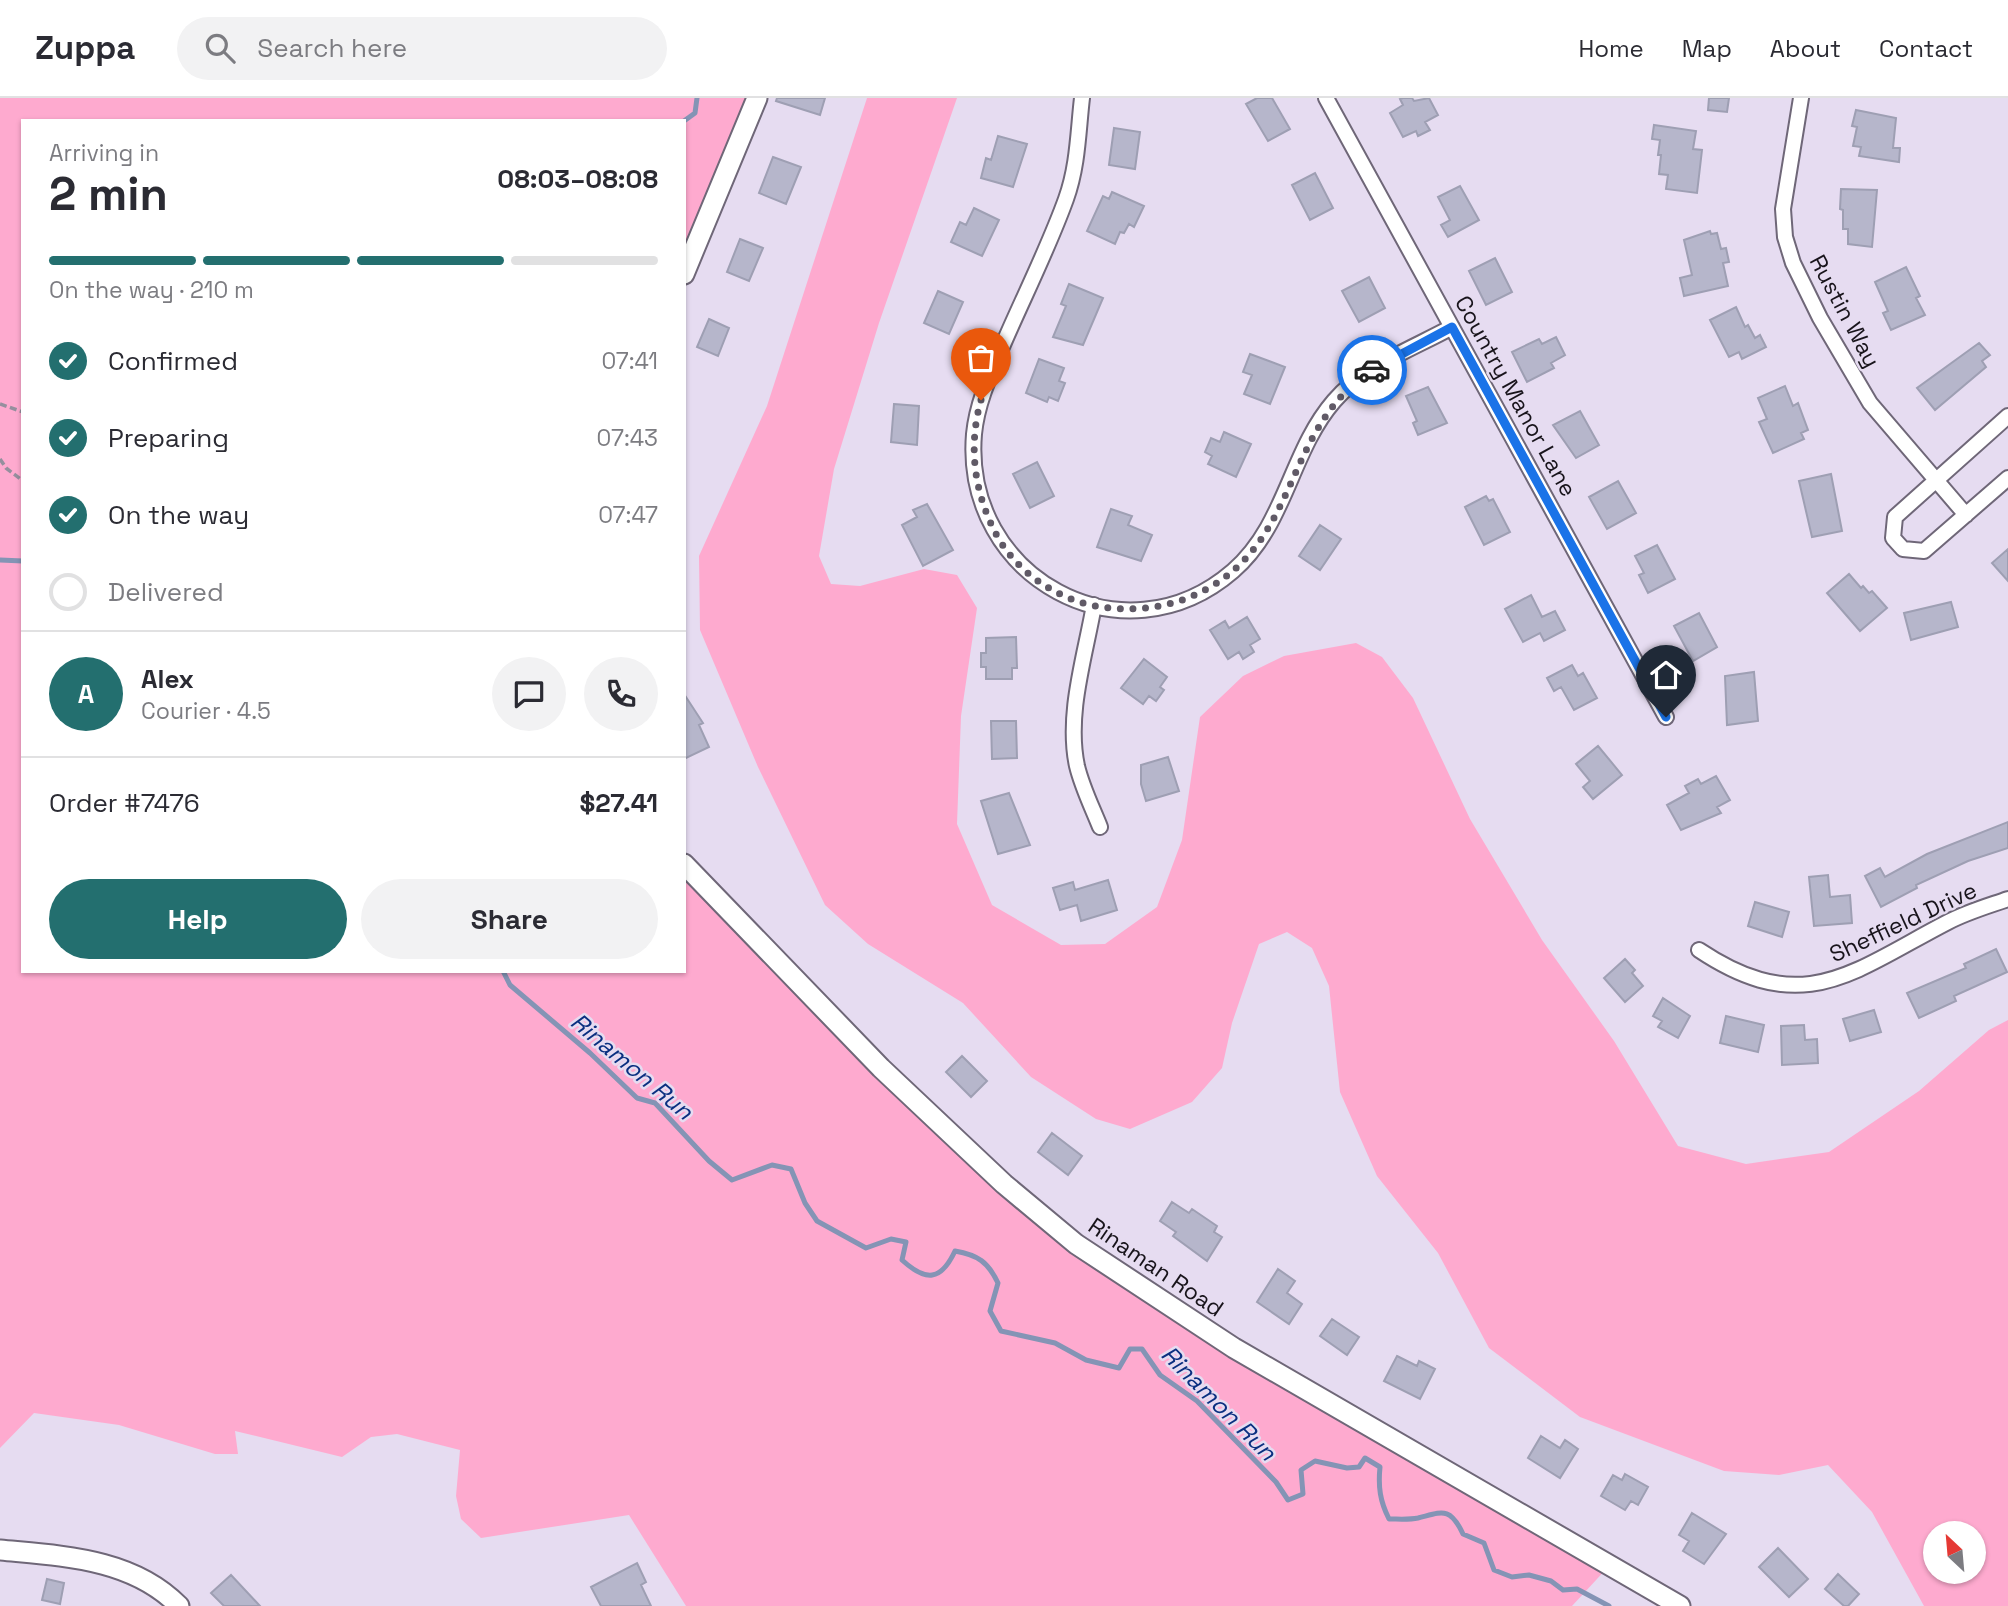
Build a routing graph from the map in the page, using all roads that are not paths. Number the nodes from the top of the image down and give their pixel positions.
1 (757, 98) edge
2 (1082, 98) edge
3 (1801, 98) edge
4 (1328, 99) edge
5 (686, 269) edge
6 (1452, 327) junction
7 (2008, 416) edge
8 (2008, 478) edge
9 (1935, 480) junction
10 (1966, 515) junction
11 (1094, 605) junction
12 (1666, 717) dead end
13 (1100, 827) dead end
14 (686, 866) edge
15 (2008, 899) edge
16 (1699, 950) dead end
17 (0, 1550) edge
18 (179, 1606) edge
19 (1680, 1606) edge

1 - 5 street
2 - 11 street
3 - 9 street, Rustin Way
4 - 6 street, Country Manor Lane
6 - 11 street
6 - 12 street, Country Manor Lane
7 - 9 street
8 - 10 street
9 - 10 street, Rustin Way
9 - 10 street
11 - 13 street
14 - 19 street, Rinaman Road
15 - 16 street, Sheffield Drive
17 - 18 street

